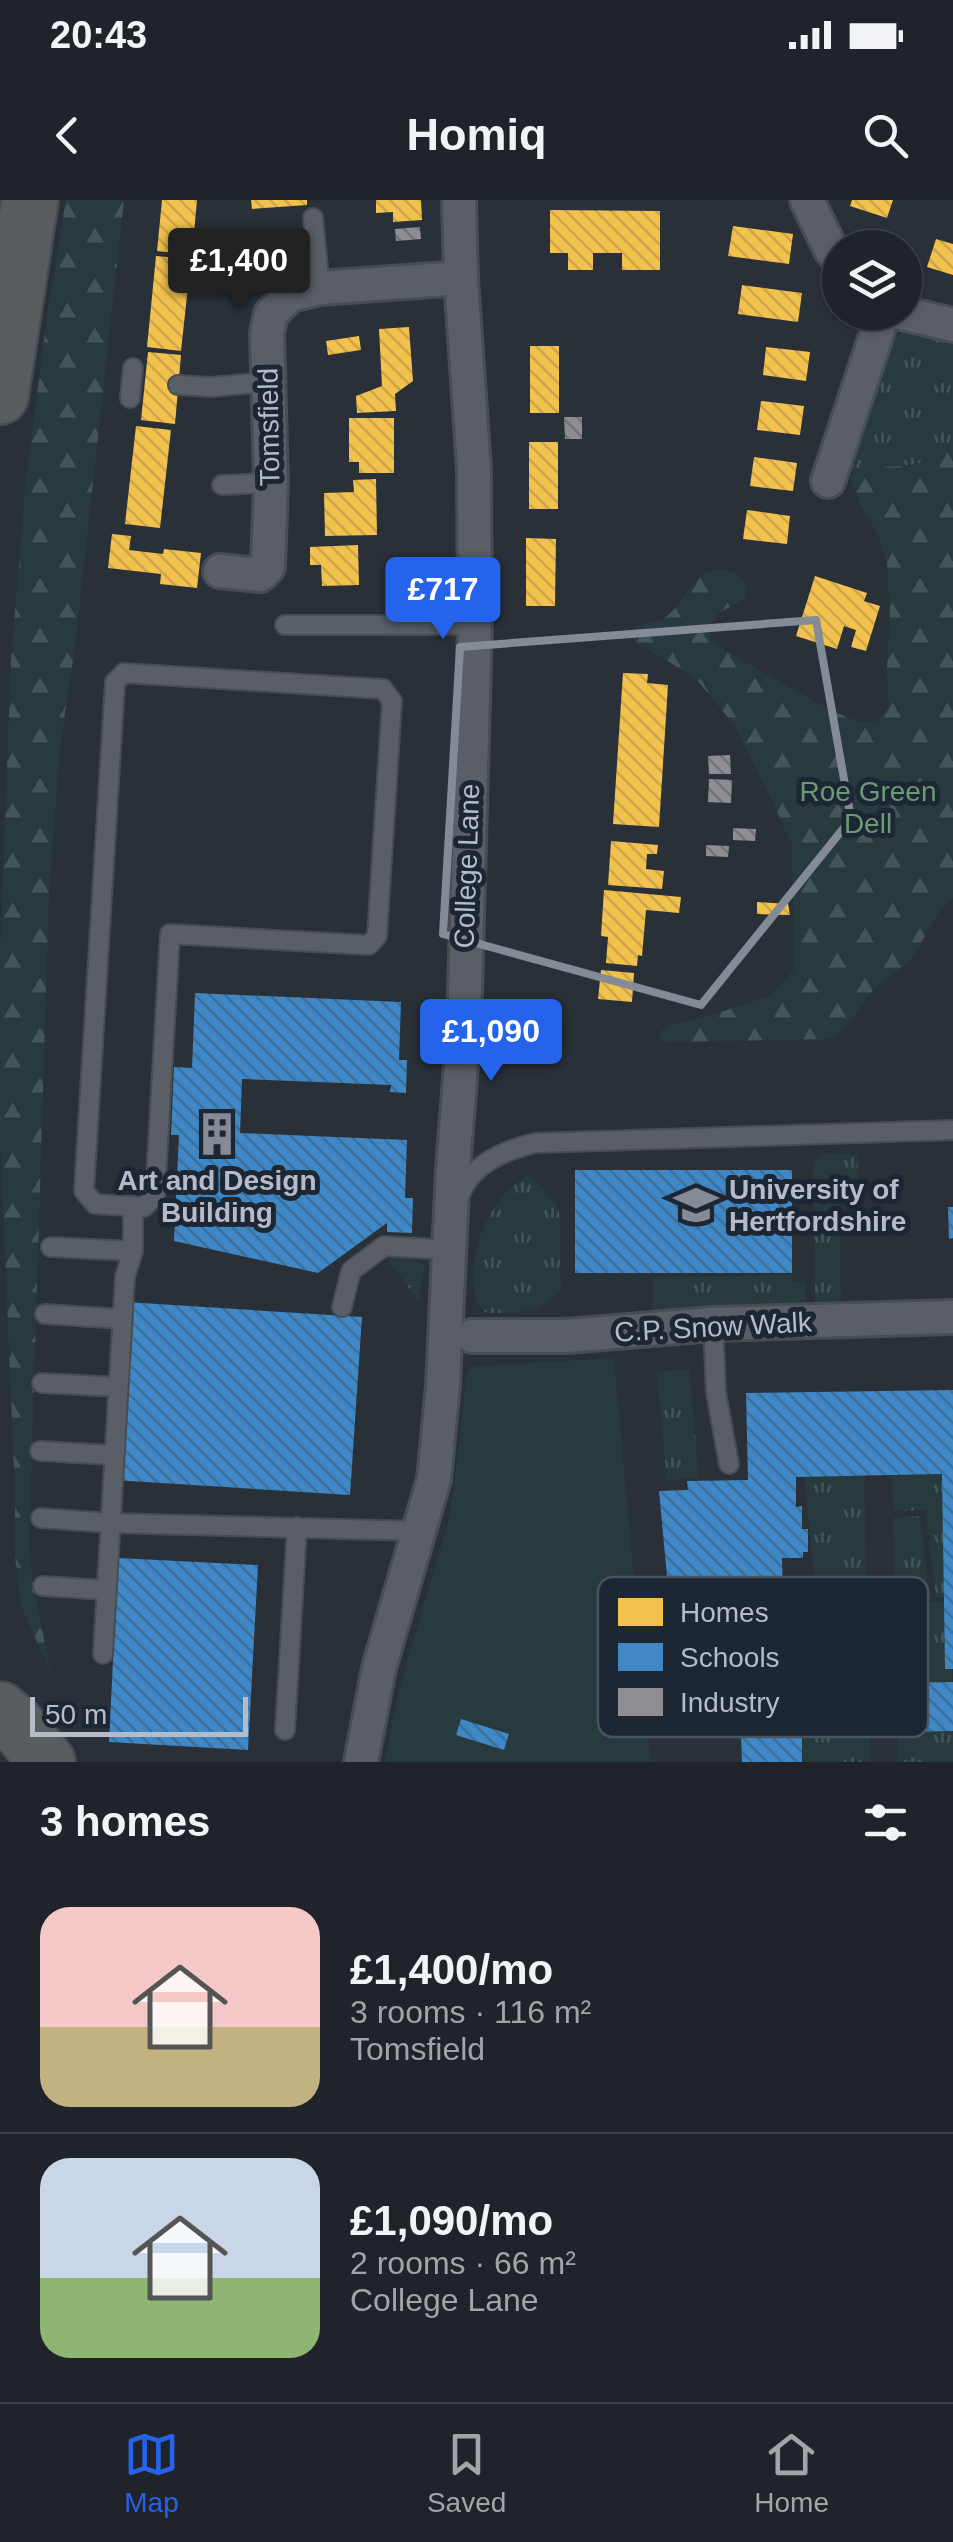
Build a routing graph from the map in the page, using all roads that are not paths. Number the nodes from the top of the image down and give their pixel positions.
1 (30, 200) edge
2 (459, 200) edge
3 (807, 200) edge
4 (313, 218) dead end
5 (822, 230) edge
6 (461, 278) junction
7 (320, 288) junction
8 (922, 318) edge
9 (953, 325) edge
10 (878, 330) edge
11 (268, 382) junction
12 (178, 385) dead end
13 (0, 396) edge
14 (828, 482) dead end
15 (270, 483) junction
16 (222, 485) dead end
17 (220, 571) dead end
18 (285, 625) dead end
19 (475, 625) junction
20 (953, 1130) edge
21 (133, 1206) junction
22 (451, 1237) junction
23 (51, 1247) dead end
24 (133, 1252) junction
25 (342, 1308) dead end
26 (45, 1314) dead end
27 (953, 1318) edge
28 (122, 1319) junction
29 (713, 1324) junction
30 (472, 1336) dead end
31 (42, 1383) dead end
32 (118, 1387) junction
33 (40, 1451) dead end
34 (113, 1455) junction
35 (729, 1464) dead end
36 (41, 1518) dead end
37 (109, 1522) junction
38 (296, 1527) junction
39 (419, 1531) junction
40 (43, 1586) dead end
41 (105, 1590) junction
42 (103, 1654) dead end
43 (285, 1730) dead end
44 (360, 1762) edge

1 - 13 highway
2 - 6 street, College Lane
3 - 5 street
4 - 7 lane
6 - 7 street, Tomsfield
6 - 19 street, College Lane
7 - 11 street, Tomsfield
8 - 9 street
10 - 14 street
11 - 12 lane
11 - 15 street, Tomsfield
15 - 16 lane
15 - 17 street, Tomsfield
18 - 19 lane
19 - 22 street, College Lane
20 - 22 lane
21 - 21 lane
21 - 24 lane
22 - 25 lane
22 - 39 street, College Lane
23 - 24 lane
24 - 28 lane
26 - 28 lane
27 - 29 street, C.P. Snow Walk
28 - 32 lane
29 - 30 street, C.P. Snow Walk
29 - 35 lane
31 - 32 lane
32 - 34 lane
33 - 34 lane
34 - 37 lane
36 - 37 lane
37 - 38 lane
37 - 41 lane
38 - 39 lane
38 - 43 lane
39 - 44 street, College Lane
40 - 41 lane
41 - 42 lane

